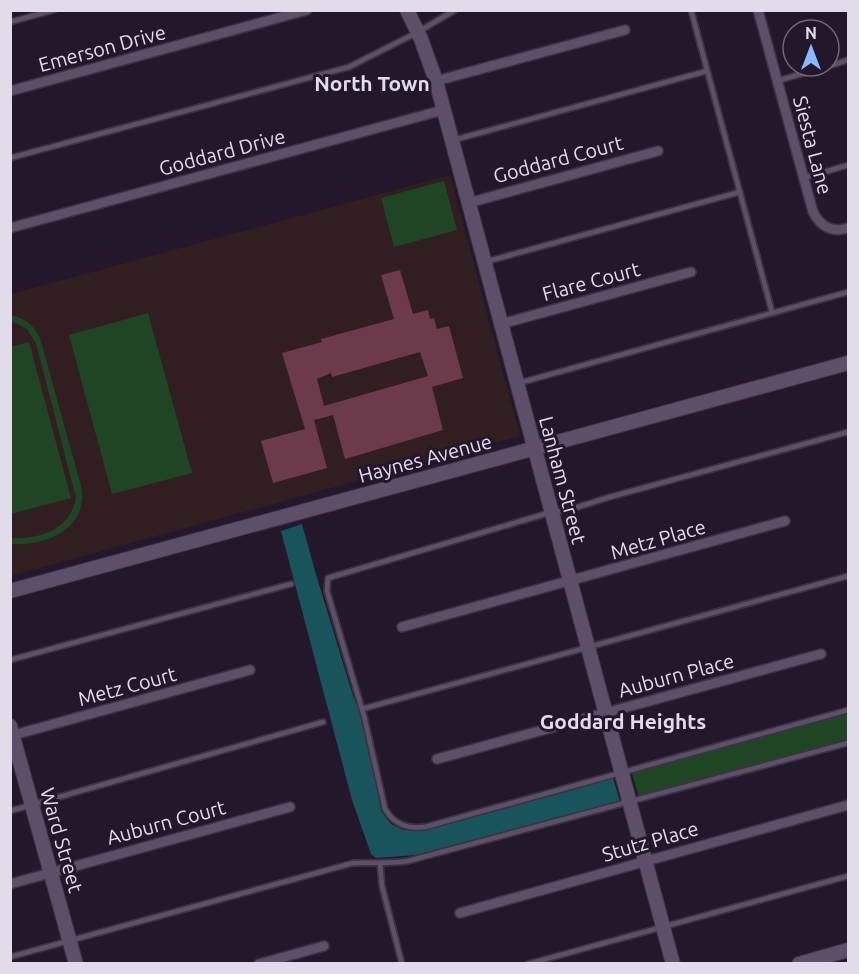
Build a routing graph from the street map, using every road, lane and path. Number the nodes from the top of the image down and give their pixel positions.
1 (54, 10) edge
2 (307, 10) edge
3 (408, 10) edge
4 (455, 10) edge
5 (691, 10) edge
6 (760, 11) edge
7 (10, 22) edge
8 (625, 30) dead end
9 (418, 32) junction
10 (707, 71) junction
11 (787, 78) edge
12 (436, 81) junction
13 (777, 81) junction
14 (10, 91) edge
15 (443, 110) junction
16 (451, 141) junction
17 (658, 151) dead end
18 (10, 158) edge
19 (849, 165) edge
20 (804, 178) junction
21 (740, 192) junction
22 (468, 203) junction
23 (10, 228) edge
24 (849, 228) edge
25 (484, 263) junction
26 (691, 272) dead end
27 (849, 291) edge
28 (772, 312) junction
29 (501, 324) junction
30 (849, 363) edge
31 (517, 383) junction
32 (849, 432) edge
33 (535, 449) junction
34 (552, 512) junction
35 (785, 522) dead end
36 (849, 576) edge
37 (571, 582) junction
38 (291, 584) dead end
39 (10, 591) edge
40 (402, 627) dead end
41 (588, 646) junction
42 (821, 654) dead end
43 (10, 660) edge
44 (250, 670) dead end
45 (362, 710) junction
46 (849, 710) edge
47 (607, 713) junction
48 (323, 722) dead end
49 (11, 733) edge
50 (849, 743) edge
51 (437, 759) dead end
52 (622, 772) junction
53 (631, 803) junction
54 (32, 805) junction
55 (849, 805) edge
56 (290, 807) dead end
57 (10, 810) edge
58 (646, 861) junction
59 (380, 863) junction
60 (51, 872) junction
61 (849, 876) edge
62 (10, 884) edge
63 (460, 913) dead end
64 (664, 927) junction
65 (70, 941) junction
66 (324, 945) dead end
67 (849, 950) edge
68 (10, 957) edge
69 (76, 963) edge
70 (259, 963) edge
71 (402, 963) edge
72 (528, 963) edge
73 (674, 963) edge
74 (799, 963) edge

1 - 7 lane
2 - 14 street, Emerson Drive
3 - 9 street, Lanham Street
4 - 9 lane
5 - 10 lane
6 - 13 street, Siesta Lane
8 - 12 street
9 - 12 street, Lanham Street
9 - 18 lane
10 - 16 lane
10 - 21 lane
11 - 13 lane
12 - 15 street, Lanham Street
13 - 20 street, Siesta Lane
15 - 16 street, Lanham Street
15 - 23 street, Goddard Drive
16 - 22 street, Lanham Street
17 - 22 street, Goddard Court
19 - 20 lane
20 - 24 street, Siesta Lane
21 - 25 lane
21 - 28 lane
22 - 25 street, Lanham Street
25 - 29 street, Lanham Street
26 - 29 street, Flare Court
27 - 28 lane
28 - 31 lane
29 - 31 street, Lanham Street
30 - 33 street, Haynes Avenue
31 - 33 street, Lanham Street
32 - 34 lane
33 - 34 street, Lanham Street
33 - 39 street, Haynes Avenue
34 - 37 street, Lanham Street
34 - 45 lane
35 - 37 street, Metz Place
36 - 41 lane
37 - 40 street, Metz Place
37 - 41 street, Lanham Street
38 - 43 lane
41 - 45 lane
41 - 47 street, Lanham Street
42 - 47 street, Auburn Place
44 - 49 street, Metz Court
45 - 52 lane
46 - 52 lane
47 - 51 street, Auburn Place
47 - 52 street, Lanham Street
48 - 54 lane
49 - 54 street, Ward Street
50 - 53 lane
52 - 53 street, Lanham Street
53 - 58 street, Lanham Street
53 - 59 lane
54 - 57 lane
54 - 60 street, Ward Street
55 - 58 street, Stutz Place
56 - 60 street, Auburn Court
58 - 63 street, Stutz Place
58 - 64 street, Lanham Street
59 - 65 lane
59 - 71 lane
60 - 62 street, Auburn Court
60 - 65 street, Ward Street
61 - 64 lane
64 - 72 lane
64 - 73 street, Lanham Street
65 - 68 lane
65 - 69 street, Ward Street
66 - 70 street
67 - 74 street

